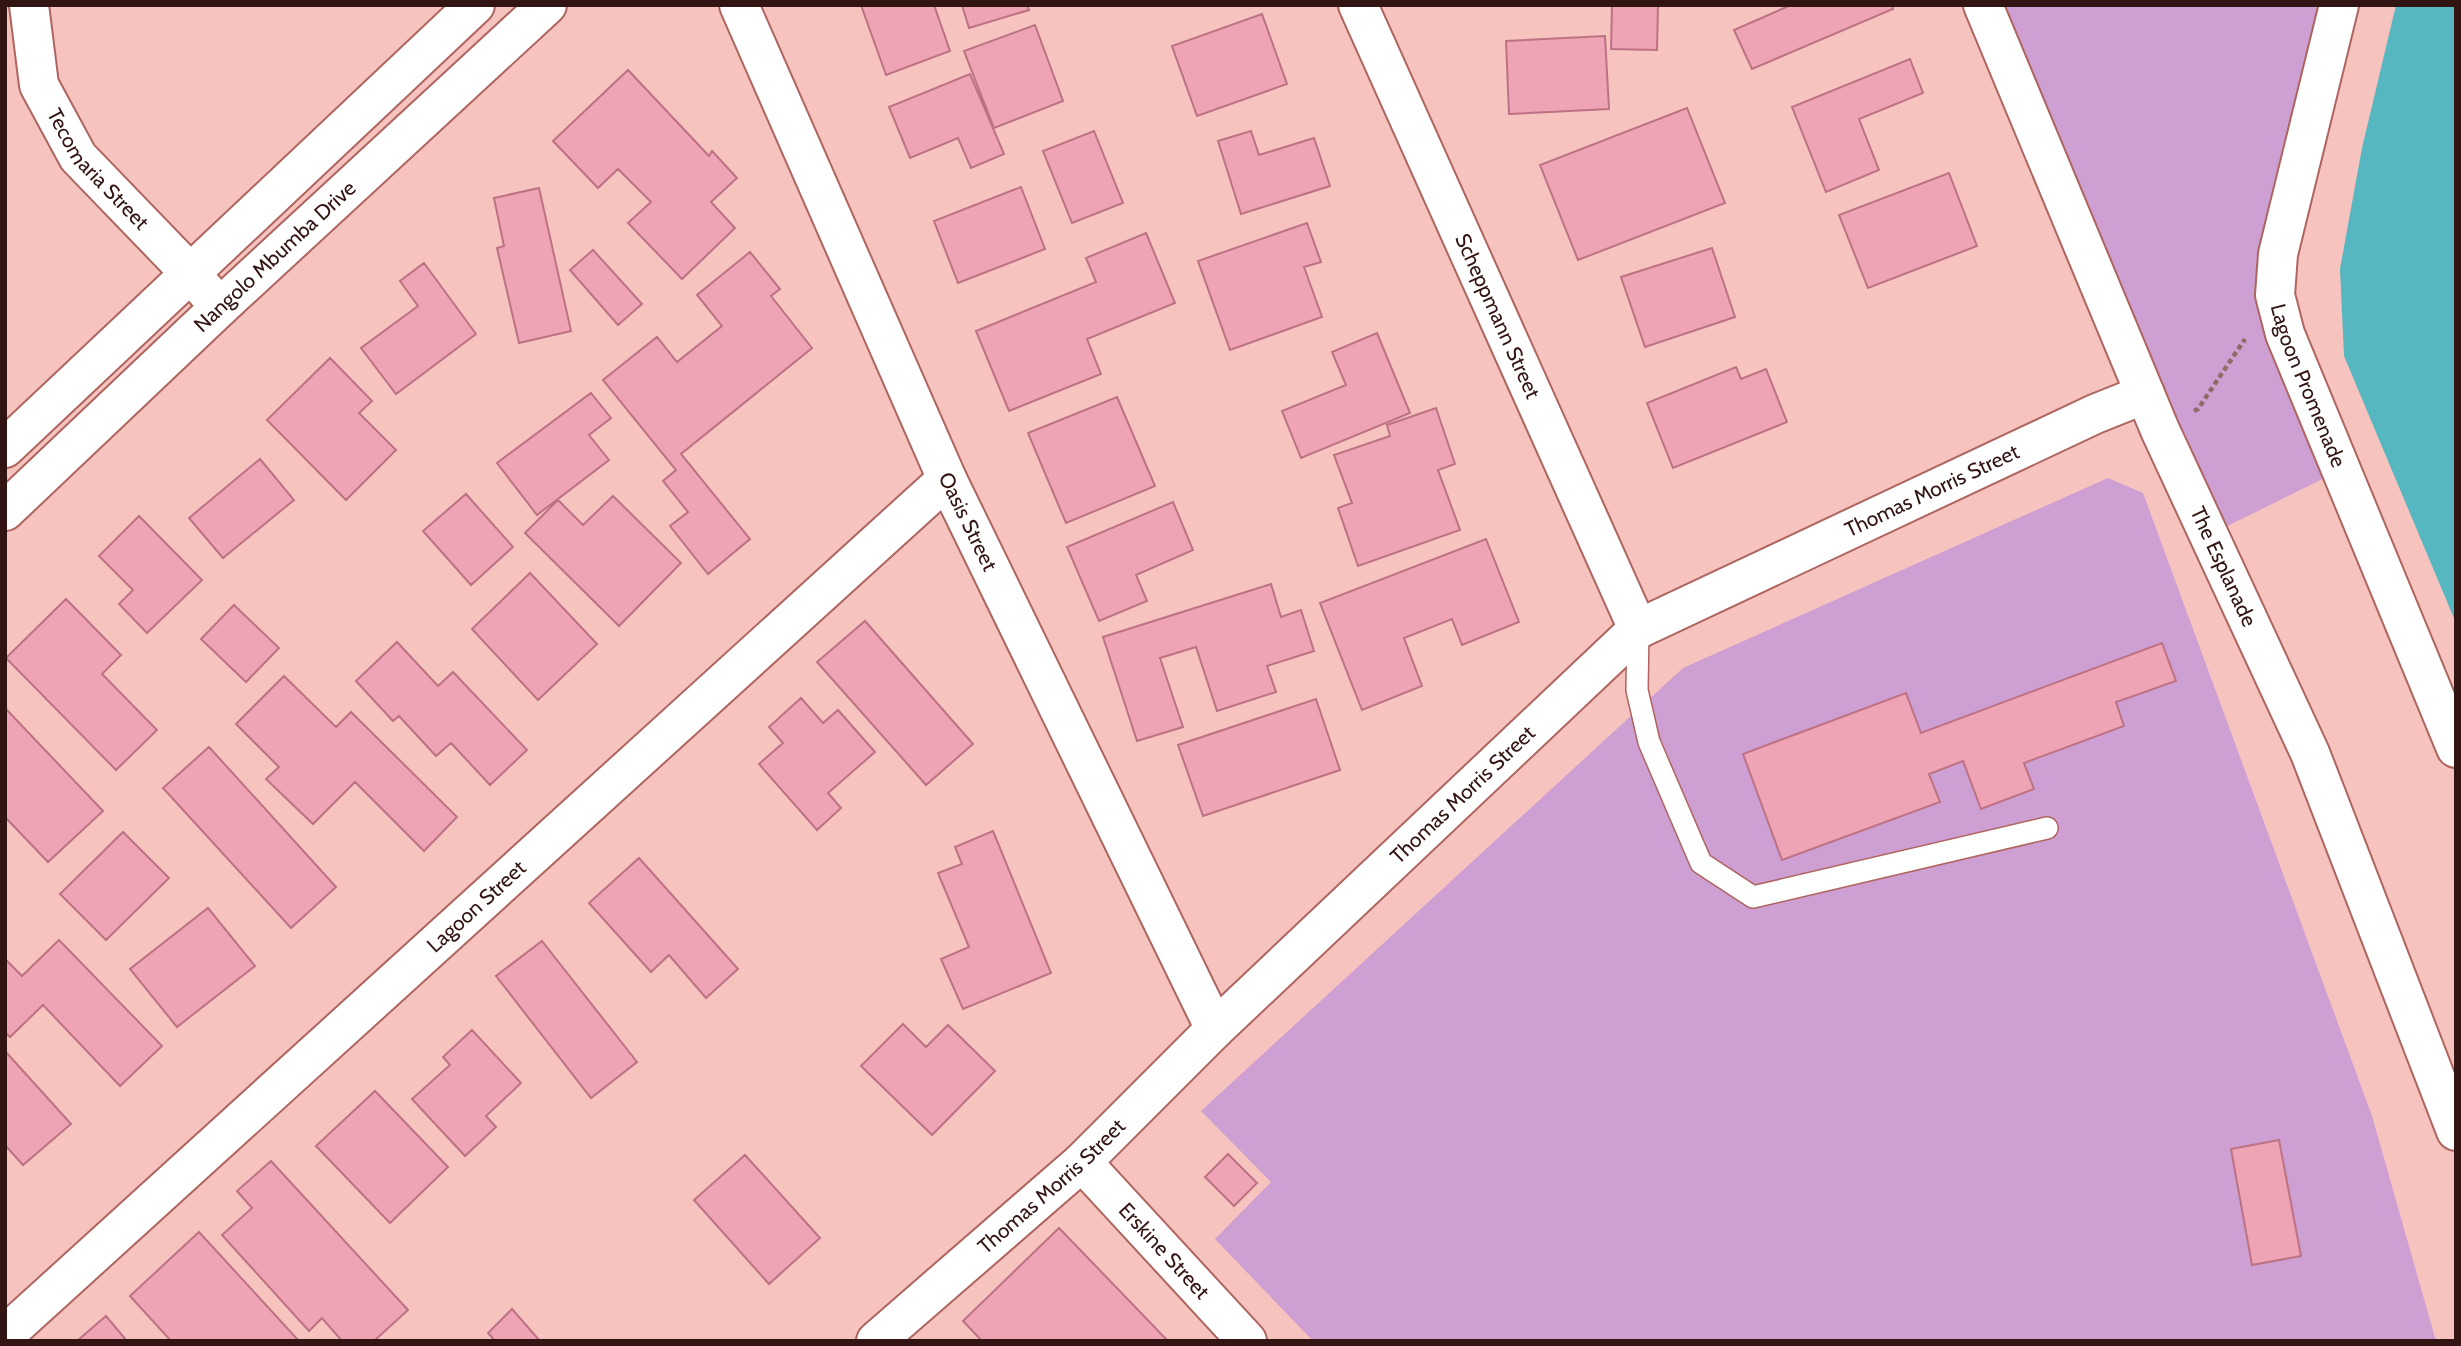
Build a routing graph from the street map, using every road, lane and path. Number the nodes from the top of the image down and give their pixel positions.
1 (29, 5) edge
2 (475, 5) edge
3 (547, 5) edge
4 (739, 5) edge
5 (1358, 5) edge
6 (1983, 5) edge
7 (2339, 5) edge
8 (189, 272) junction
9 (2275, 295) junction
10 (220, 307) junction
11 (2145, 394) junction
12 (2160, 430) junction
13 (5, 448) edge
14 (947, 479) junction
15 (5, 512) edge
16 (1638, 629) junction
17 (2456, 748) edge
18 (2047, 828) dead end
19 (1215, 1029) junction
20 (2456, 1131) edge
21 (1082, 1162) junction
22 (5, 1335) edge
23 (877, 1341) edge
24 (1247, 1341) edge

1 - 8 street, Tecomaria Street
2 - 8 street
3 - 10 street, Nangolo Mbumba Drive
4 - 14 street, Oasis Street
5 - 16 street, Scheppmann Street
6 - 11 street, The Esplanade
7 - 9 street, Lagoon Promenade
8 - 10 street, Tecomaria Street
8 - 13 street
9 - 12 path
9 - 17 street, Lagoon Promenade
10 - 15 street, Nangolo Mbumba Drive
11 - 12 street, The Esplanade
11 - 16 street, Thomas Morris Street
12 - 20 street, The Esplanade
14 - 19 street, Oasis Street
14 - 22 street, Lagoon Street
16 - 18 lane
16 - 19 street, Thomas Morris Street
19 - 21 street, Thomas Morris Street
21 - 23 street, Thomas Morris Street
21 - 24 street, Erskine Street

